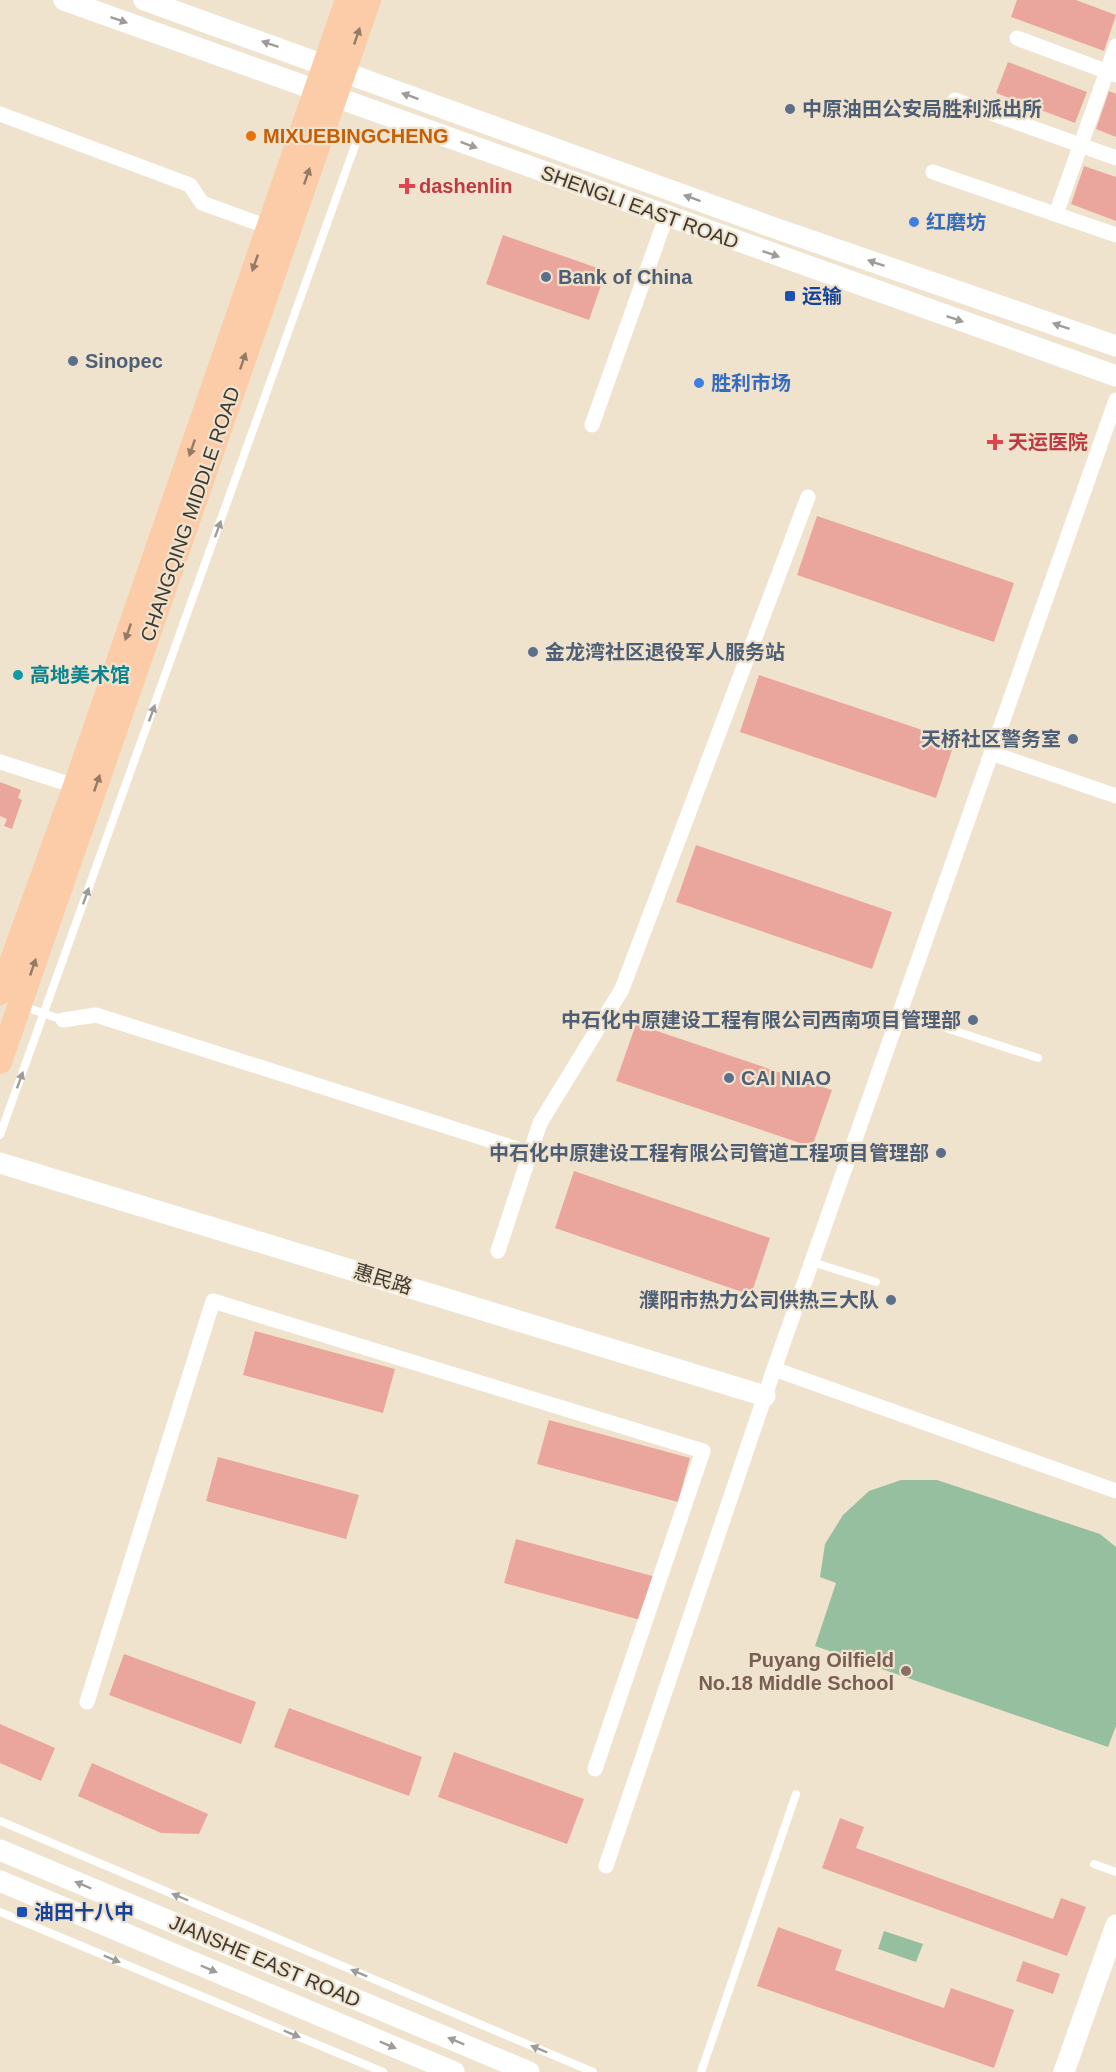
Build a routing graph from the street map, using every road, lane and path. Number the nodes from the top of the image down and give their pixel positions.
1 (64, 0) edge
2 (144, 0) edge
3 (347, 0) edge
4 (369, 0) edge
5 (1017, 38) dead end
6 (1116, 46) edge
7 (334, 68) junction
8 (1111, 74) edge
9 (326, 93) junction
10 (955, 100) dead end
11 (0, 114) edge
12 (357, 140) dead end
13 (1080, 145) junction
14 (1116, 158) edge
15 (933, 172) dead end
16 (1056, 214) junction
17 (666, 217) junction
18 (268, 227) junction
19 (1116, 235) edge
20 (1116, 346) edge
21 (1116, 376) edge
22 (1116, 400) edge
23 (592, 425) dead end
24 (808, 496) dead end
25 (991, 753) junction
26 (0, 762) edge
27 (75, 786) junction
28 (1116, 796) edge
29 (10, 1000) edge
30 (900, 1013) junction
31 (44, 1014) junction
32 (63, 1020) joint
33 (1038, 1058) dead end
34 (0, 1062) edge
35 (0, 1135) edge
36 (530, 1153) junction
37 (0, 1163) edge
38 (498, 1251) dead end
39 (812, 1262) junction
40 (876, 1282) dead end
41 (774, 1369) junction
42 (765, 1396) junction
43 (1116, 1491) edge
44 (87, 1702) dead end
45 (595, 1769) dead end
46 (796, 1794) dead end
47 (0, 1821) edge
48 (0, 1850) edge
49 (1094, 1864) dead end
50 (606, 1866) dead end
51 (1116, 1872) edge
52 (0, 1881) edge
53 (0, 1912) edge
54 (1116, 1925) edge
55 (383, 2072) edge
56 (454, 2072) edge
57 (529, 2072) edge
58 (592, 2072) edge
59 (701, 2072) edge
60 (1064, 2072) edge

1 -> 9 main road, SHENGLI EAST ROAD
7 -> 2 main road, SHENGLI EAST ROAD
3 - 7 main road, CHANGQING MIDDLE ROAD
7 -> 4 main road, CHANGQING MIDDLE ROAD
5 - 8 street
6 - 8 street
7 - 9 main road, CHANGQING MIDDLE ROAD
20 -> 7 main road, SHENGLI EAST ROAD
8 - 13 street
9 -> 17 main road, SHENGLI EAST ROAD
9 - 18 main road, CHANGQING MIDDLE ROAD
29 -> 9 main road, CHANGQING MIDDLE ROAD
10 - 13 street
11 - 18 street
31 -> 12 lane
13 - 14 street
13 - 16 street
15 - 16 street
16 - 19 street
17 -> 21 main road, SHENGLI EAST ROAD
17 - 23 street
18 -> 27 main road, CHANGQING MIDDLE ROAD
22 - 25 street
24 - 36 street
25 - 28 street
25 - 30 street
26 - 27 street
27 - 29 main road, CHANGQING MIDDLE ROAD
29 - 31 lane
29 - 34 main road, CHANGQING MIDDLE ROAD
30 - 33 lane
30 - 39 street
31 - 32 lane
35 -> 31 lane
32 - 36 street
36 - 38 street
37 - 42 main road, 惠民路
39 - 40 lane
39 - 41 street
41 - 42 street
41 - 43 street
42 - 50 street
44 - 45 street
46 - 59 lane
58 -> 47 lane
57 -> 48 main road, JIANSHE EAST ROAD
49 - 51 lane
52 -> 56 main road, JIANSHE EAST ROAD
53 -> 55 lane
54 - 60 main road

